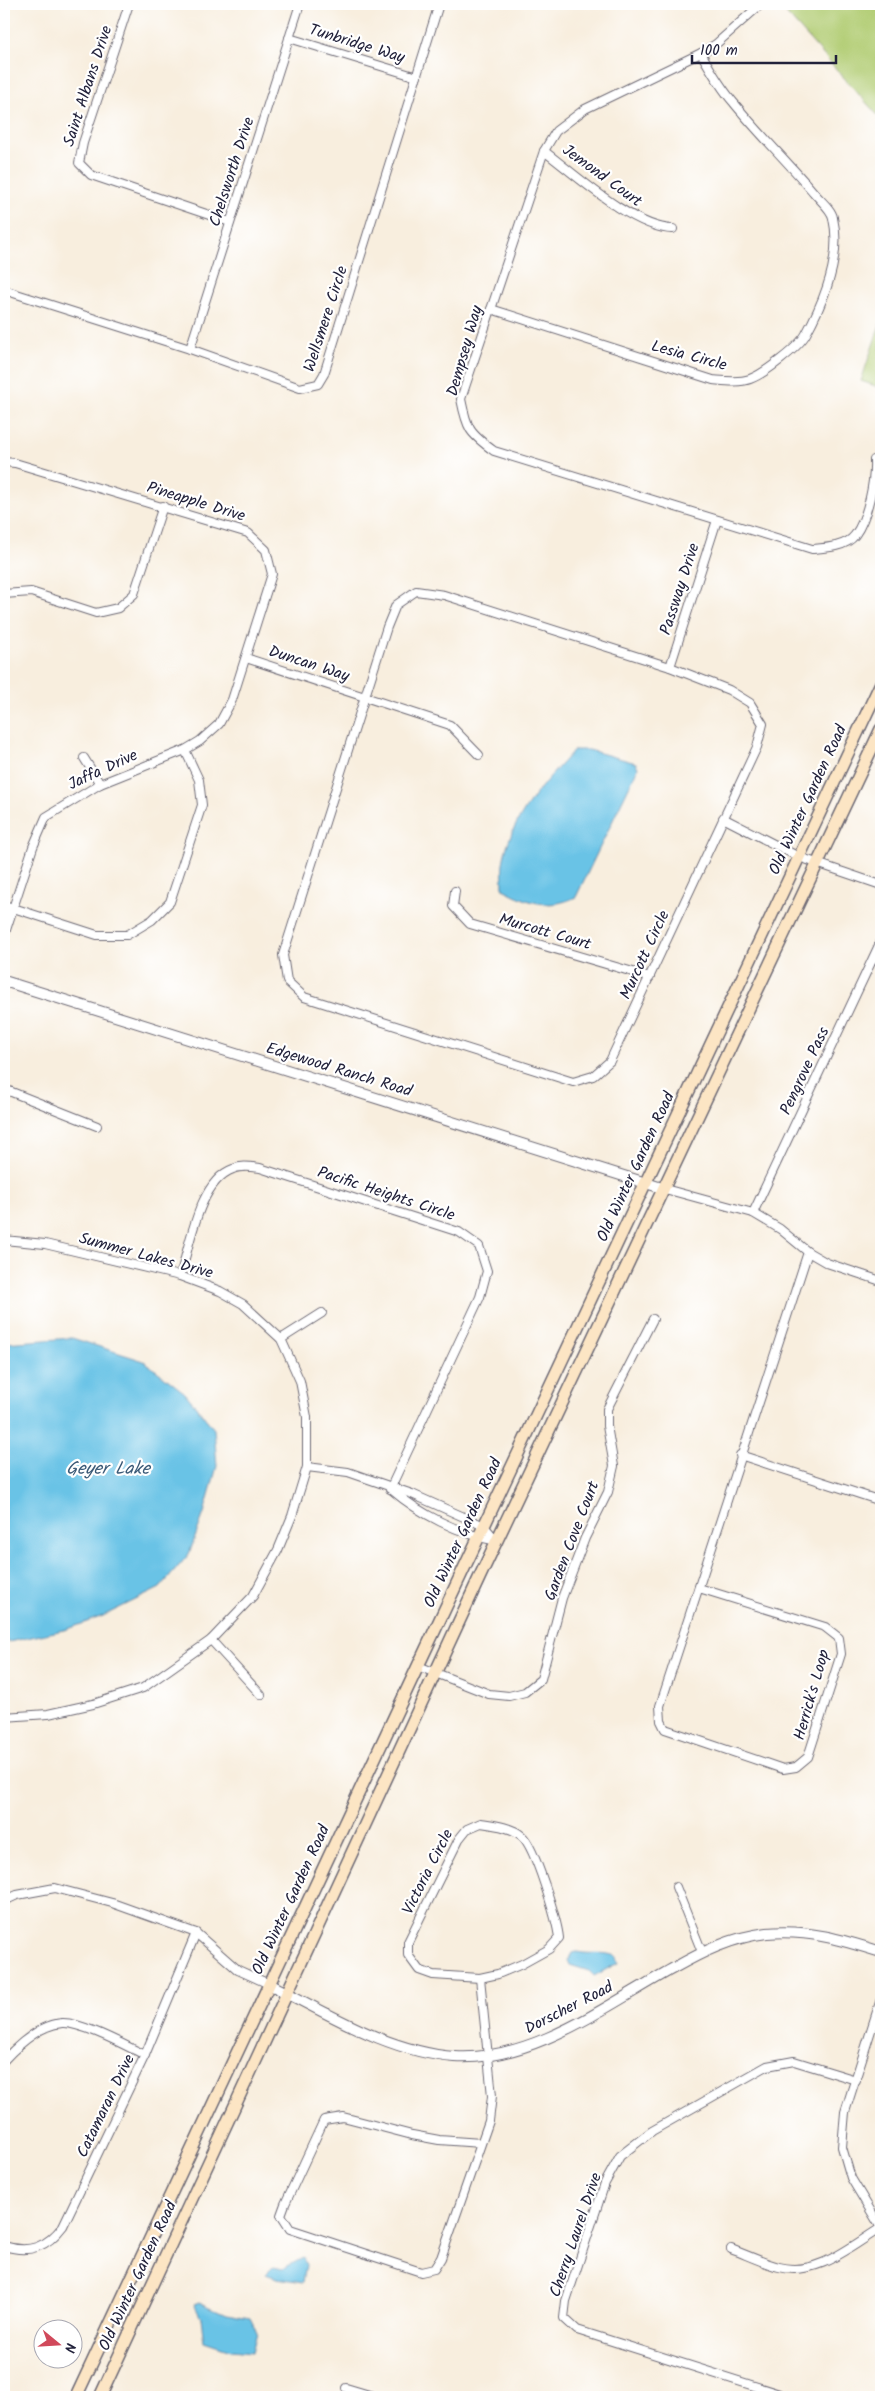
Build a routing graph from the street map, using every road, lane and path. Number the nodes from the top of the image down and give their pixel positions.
1 (129, 4) edge
2 (300, 4) edge
3 (440, 4) edge
4 (761, 4) edge
5 (289, 38) junction
6 (701, 53) junction
7 (417, 77) junction
8 (544, 151) junction
9 (230, 222) junction
10 (673, 229) dead end
11 (4, 290) edge
12 (491, 309) junction
13 (190, 349) junction
14 (874, 460) dead end
15 (4, 462) edge
16 (162, 506) junction
17 (716, 520) junction
18 (4, 594) edge
19 (246, 658) junction
20 (670, 667) junction
21 (881, 683) edge
22 (364, 696) junction
23 (881, 729) edge
24 (185, 750) junction
25 (479, 756) dead end
26 (84, 758) dead end
27 (100, 784) junction
28 (723, 818) junction
29 (799, 857) junction
30 (818, 864) junction
31 (881, 885) edge
32 (455, 891) dead end
33 (4, 905) edge
34 (13, 908) junction
35 (4, 936) edge
36 (881, 941) edge
37 (650, 977) junction
38 (4, 981) edge
39 (4, 1090) edge
40 (97, 1126) dead end
41 (647, 1183) junction
42 (666, 1189) junction
43 (753, 1213) junction
44 (4, 1240) edge
45 (808, 1252) junction
46 (180, 1276) junction
47 (881, 1281) edge
48 (322, 1313) dead end
49 (653, 1319) dead end
50 (281, 1338) junction
51 (740, 1455) junction
52 (307, 1467) junction
53 (390, 1488) junction
54 (881, 1501) edge
55 (484, 1526) junction
56 (479, 1538) junction
57 (497, 1541) junction
58 (699, 1588) junction
59 (211, 1640) junction
60 (418, 1666) junction
61 (435, 1673) junction
62 (261, 1695) dead end
63 (4, 1717) edge
64 (676, 1887) dead end
65 (4, 1901) edge
66 (196, 1932) junction
67 (702, 1952) junction
68 (881, 1952) edge
69 (480, 1978) junction
70 (270, 1984) junction
71 (286, 1992) junction
72 (881, 1998) edge
73 (145, 2055) junction
74 (487, 2056) junction
75 (4, 2060) edge
76 (856, 2080) junction
77 (480, 2143) junction
78 (881, 2228) edge
79 (4, 2246) edge
80 (731, 2250) dead end
81 (346, 2388) dead end
82 (76, 2397) edge
83 (100, 2397) edge
84 (376, 2397) edge
85 (789, 2397) edge

1 - 9 street, Saint Albans Drive
2 - 5 street, Chelsworth Drive
3 - 7 street, Wellsmere Circle
4 - 6 street, Dempsey Way
5 - 7 street, Tunbridge Way
5 - 9 street, Chelsworth Drive
6 - 8 street, Dempsey Way
6 - 12 street, Lesia Circle
7 - 13 street, Wellsmere Circle
8 - 10 street, Jemond Court
8 - 12 street, Dempsey Way
9 - 13 street, Chelsworth Drive
11 - 13 street, Wellsmere Circle
12 - 17 street, Dempsey Way
14 - 17 street, Dempsey Way
15 - 16 street, Pineapple Drive
16 - 18 street
16 - 19 street, Pineapple Drive
17 - 20 street, Passway Drive
19 - 22 street, Duncan Way
19 - 24 street, Jaffa Drive
20 - 22 street, Murcott Circle
20 - 28 street, Murcott Circle
21 - 29 main road, Old Winter Garden Road
22 - 25 street, Duncan Way
22 - 37 street, Murcott Circle
23 - 30 main road, Old Winter Garden Road
24 - 27 street, Jaffa Drive
24 - 34 street
26 - 27 street
27 - 34 street, Jaffa Drive
28 - 29 street
28 - 37 street, Murcott Circle
29 - 30 street
29 - 41 main road, Old Winter Garden Road
30 - 31 street
30 - 42 main road, Old Winter Garden Road
32 - 37 street, Murcott Court
33 - 34 street
34 - 35 street, Jaffa Drive
36 - 43 street, Pengrove Pass
38 - 41 street, Edgewood Ranch Road
39 - 40 street
41 - 42 street, Edgewood Ranch Road
41 - 55 main road, Old Winter Garden Road
42 - 43 street
42 - 57 main road, Old Winter Garden Road
43 - 45 street
44 - 46 street, Summer Lakes Drive
45 - 47 street
45 - 51 street, Herrick's Loop
46 - 50 street, Summer Lakes Drive
46 - 53 street, Pacific Heights Circle
48 - 50 street
49 - 61 street, Garden Cove Court
50 - 52 street, Summer Lakes Drive
51 - 54 street
51 - 58 street, Herrick's Loop
52 - 53 street
52 - 59 street, Summer Lakes Drive
53 - 55 street
53 - 56 street
55 - 56 main road, Old Winter Garden Road
55 - 57 street
56 - 57 street
56 - 60 main road, Old Winter Garden Road
57 - 61 main road, Old Winter Garden Road
58 - 58 street, Herrick's Loop
59 - 62 street
59 - 63 street, Summer Lakes Drive
60 - 61 street, Garden Cove Court
60 - 70 main road, Old Winter Garden Road
61 - 71 main road, Old Winter Garden Road
64 - 67 street
65 - 66 street
66 - 70 street
66 - 73 street, Catamaran Drive
67 - 68 street, Dorscher Road
67 - 74 street, Dorscher Road
69 - 69 street, Victoria Circle
69 - 74 street
70 - 71 street, Dorscher Road
70 - 82 main road, Old Winter Garden Road
71 - 74 street, Dorscher Road
71 - 83 main road, Old Winter Garden Road
72 - 76 street
73 - 75 street
73 - 79 street, Catamaran Drive
74 - 77 street
76 - 78 street
76 - 85 street, Cherry Laurel Drive
77 - 77 street
78 - 80 street
81 - 84 street

